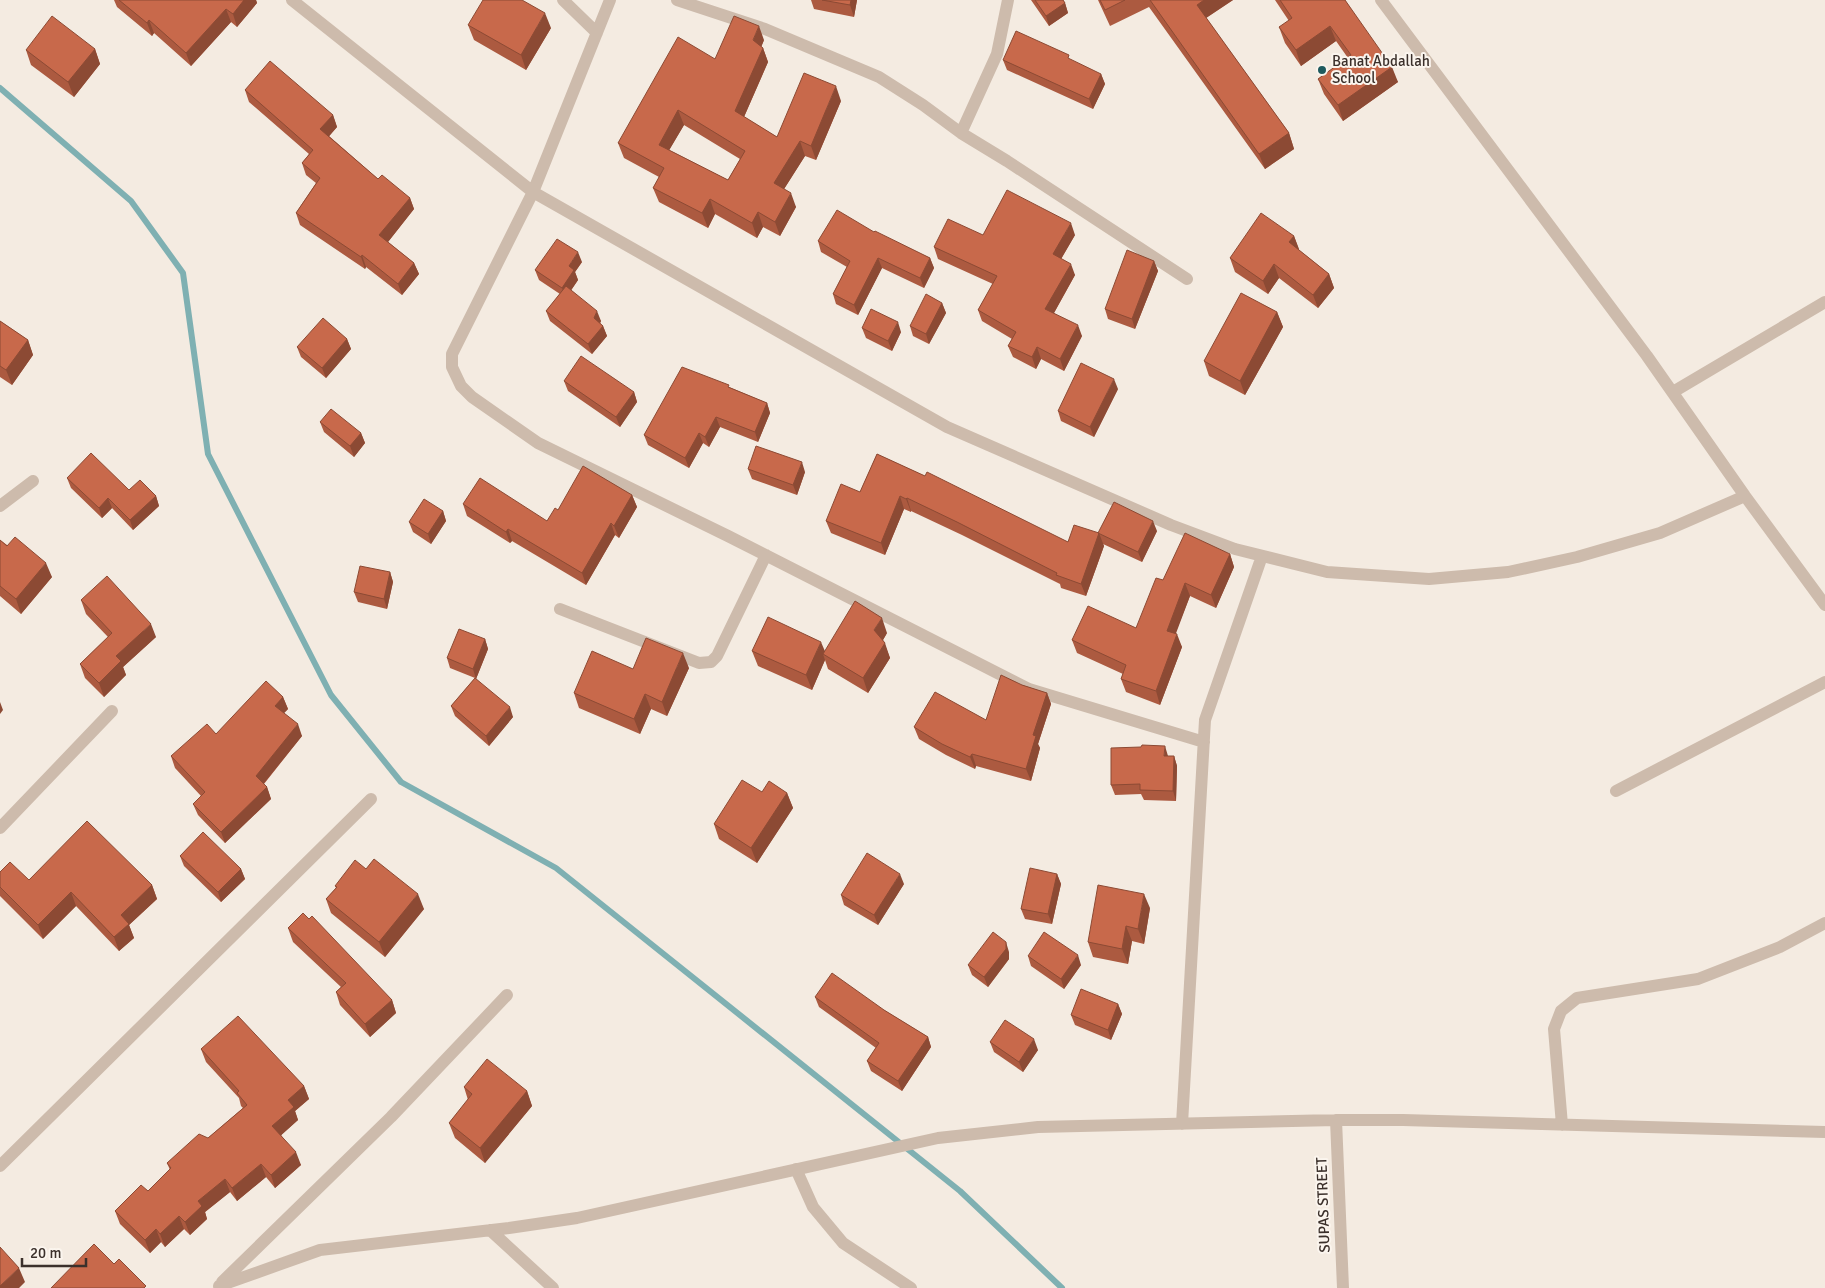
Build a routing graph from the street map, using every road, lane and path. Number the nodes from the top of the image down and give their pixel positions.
1 (292, 0) edge
2 (563, 0) edge
3 (610, 0) edge
4 (677, 0) edge
5 (1008, 0) edge
6 (1382, 0) edge
7 (596, 33) junction
8 (960, 133) junction
9 (533, 192) junction
10 (1187, 279) dead end
11 (1825, 302) edge
12 (1672, 392) junction
13 (33, 482) dead end
14 (1745, 496) junction
15 (0, 506) edge
16 (766, 555) junction
17 (1262, 556) junction
18 (1825, 605) edge
19 (560, 609) dead end
20 (1825, 682) edge
21 (112, 711) dead end
22 (1204, 742) junction
23 (1616, 791) dead end
24 (371, 799) dead end
25 (0, 828) edge
26 (1825, 923) edge
27 (507, 995) dead end
28 (1336, 1120) junction
29 (1182, 1124) junction
30 (1562, 1125) junction
31 (1825, 1132) edge
32 (0, 1166) edge
33 (796, 1169) junction
34 (490, 1230) junction
35 (219, 1287) edge
36 (553, 1288) edge
37 (911, 1288) edge
38 (1343, 1288) edge

1 - 9 street
2 - 7 street
3 - 7 street
4 - 8 street
5 - 8 street
6 - 12 street
7 - 9 street
8 - 10 street
9 - 16 street
9 - 17 street
11 - 12 street
12 - 14 street
13 - 15 street
14 - 17 street
14 - 18 street
16 - 19 street
16 - 22 street
17 - 22 street
20 - 23 street
21 - 25 street
22 - 29 street
24 - 32 street
26 - 30 street
27 - 35 street
28 - 29 street
28 - 30 street
28 - 38 street, SUPAS STREET
29 - 33 street
30 - 31 street
33 - 34 street
33 - 37 street
34 - 35 street
34 - 36 street

